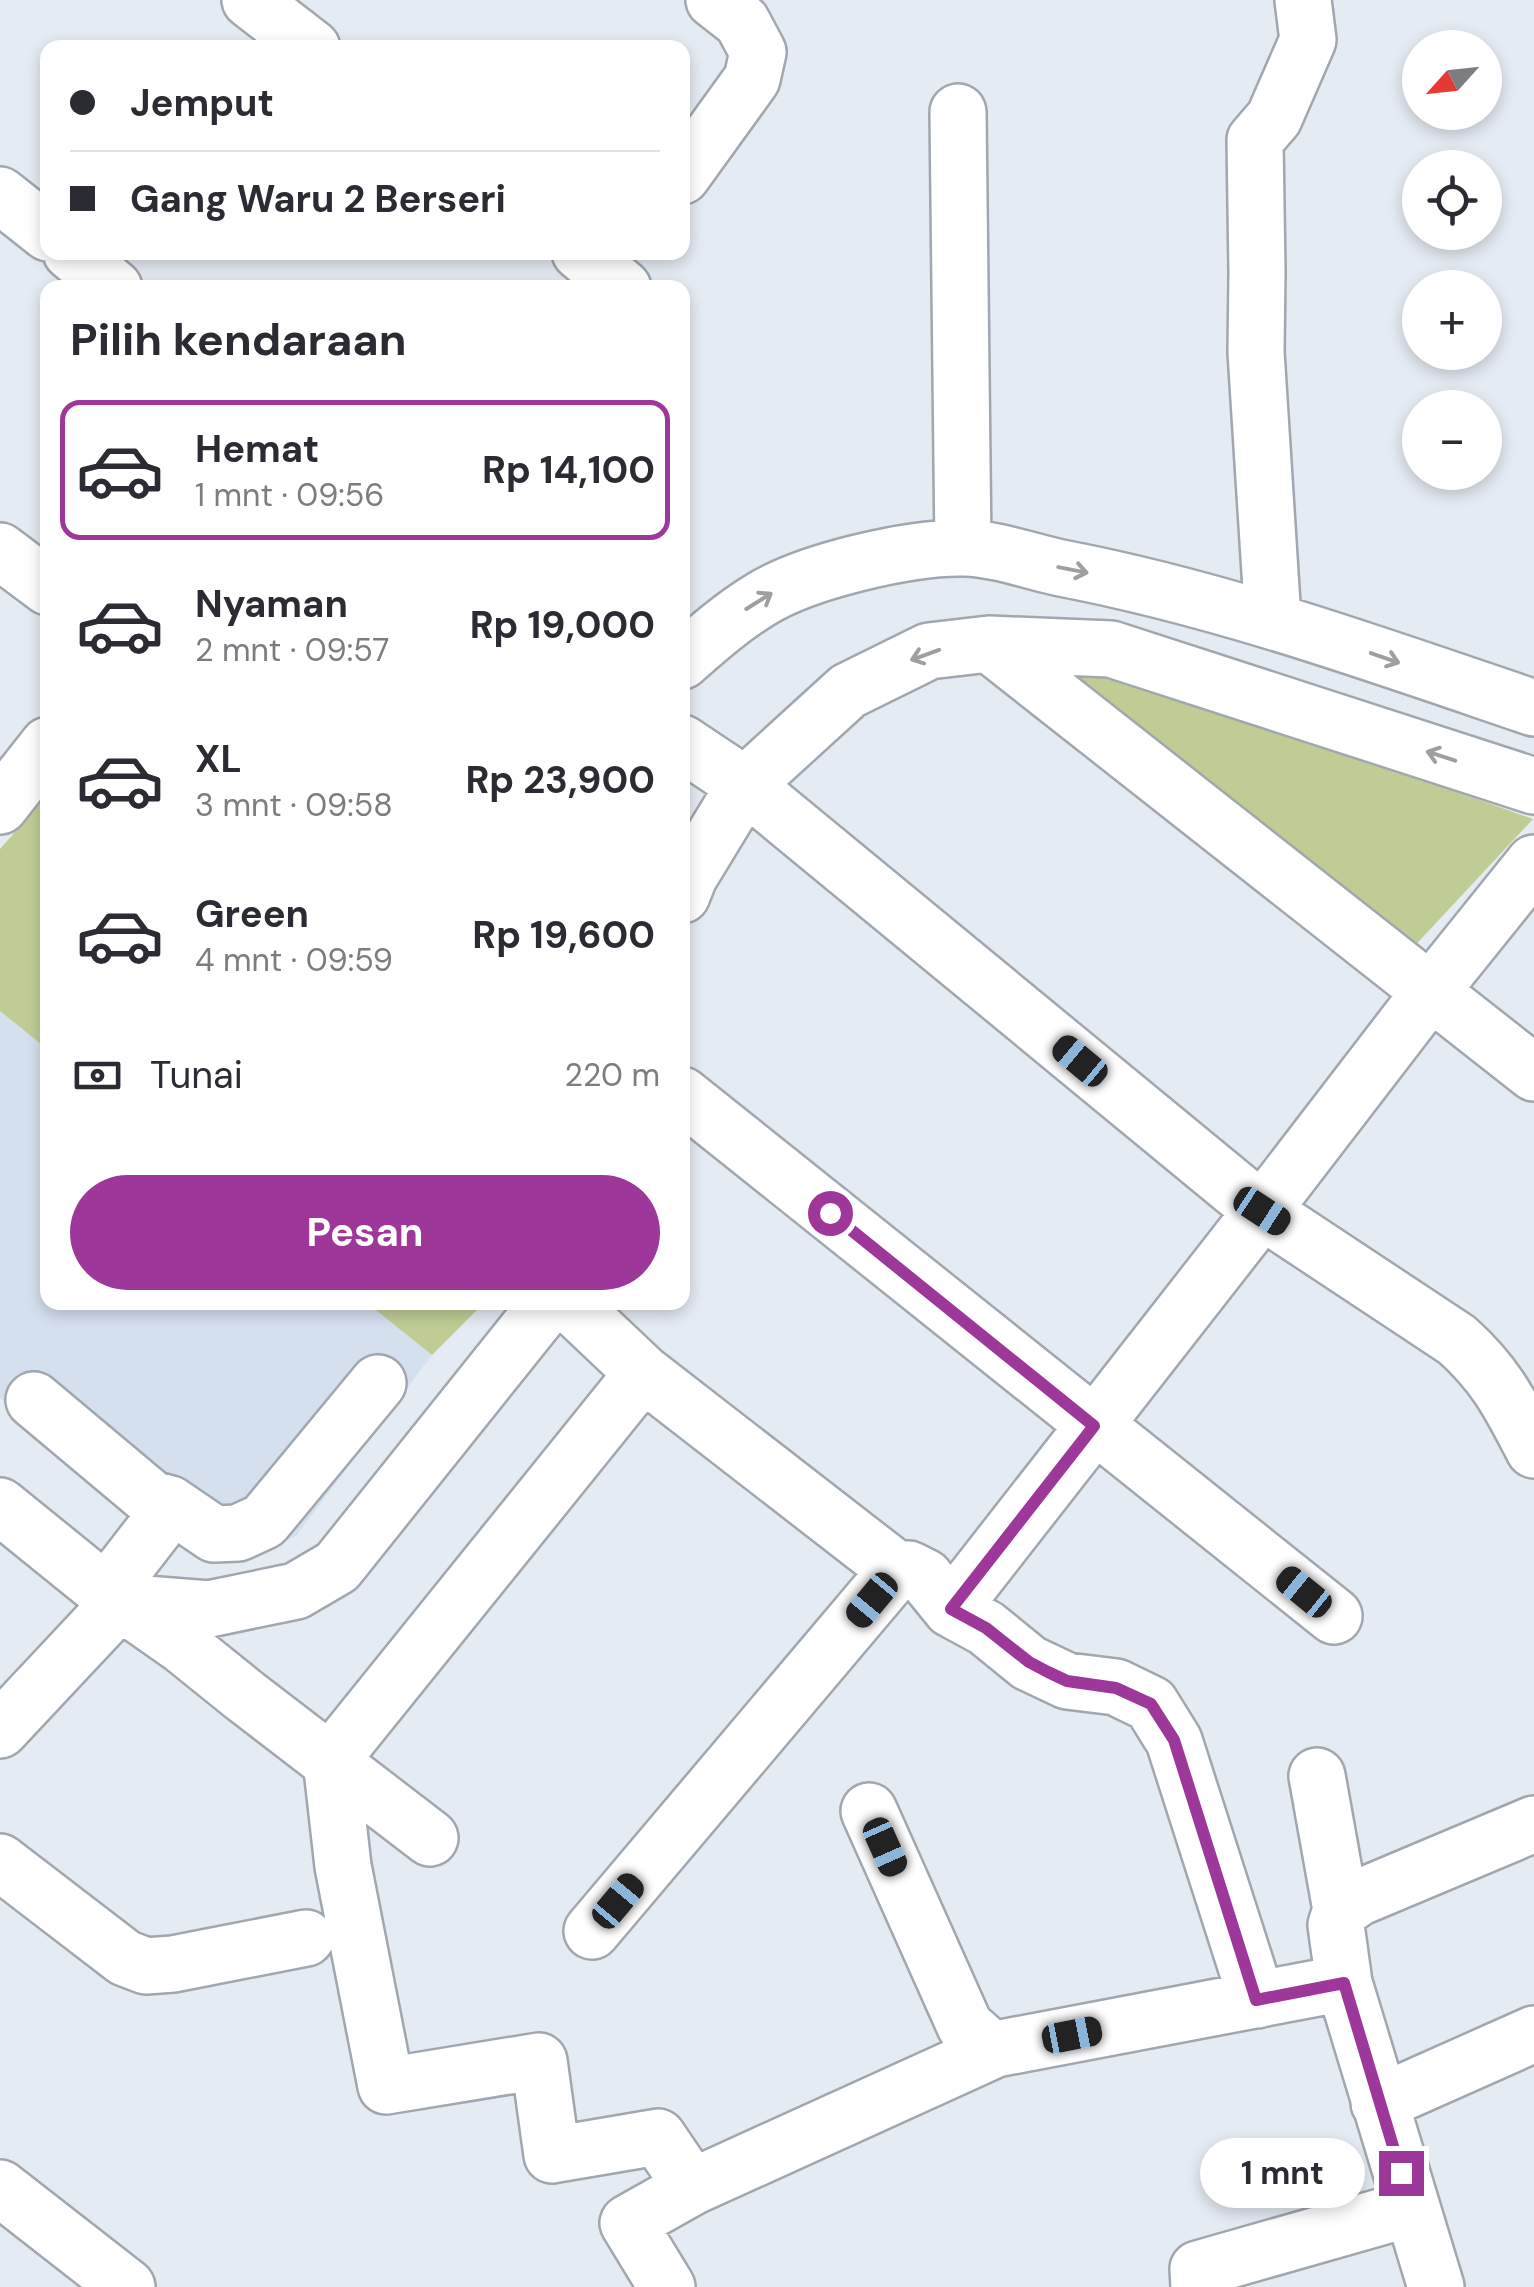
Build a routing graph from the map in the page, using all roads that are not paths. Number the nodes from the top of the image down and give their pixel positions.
1 (250, 0) edge
2 (714, 0) edge
3 (1303, 0) edge
4 (302, 40) edge
5 (958, 112) dead end
6 (690, 165) edge
7 (0, 195) edge
8 (40, 227) edge
9 (81, 260) edge
10 (104, 280) edge
11 (963, 548) junction
12 (0, 551) edge
13 (40, 581) edge
14 (1273, 620) junction
15 (989, 644) junction
16 (690, 654) edge
17 (1534, 708) edge
18 (690, 748) edge
19 (40, 754) edge
20 (744, 786) junction
21 (1534, 786) edge
22 (0, 806) edge
23 (1534, 863) edge
24 (690, 875) edge
25 (1430, 991) junction
26 (1534, 1073) edge
27 (690, 1101) edge
28 (1262, 1211) junction
29 (543, 1310) edge
30 (576, 1310) edge
31 (643, 1374) junction
32 (378, 1383) dead end
33 (34, 1400) dead end
34 (1094, 1426) junction
35 (1534, 1450) edge
36 (0, 1506) edge
37 (135, 1559) junction
38 (897, 1570) junction
39 (951, 1609) junction
40 (1334, 1616) dead end
41 (0, 1730) edge
42 (331, 1760) junction
43 (1317, 1776) dead end
44 (870, 1812) dead end
45 (1534, 1824) edge
46 (430, 1838) dead end
47 (0, 1862) edge
48 (1341, 1910) junction
49 (592, 1931) dead end
50 (306, 1938) dead end
51 (1344, 1983) junction
52 (1256, 2000) junction
53 (1534, 2034) edge
54 (996, 2049) junction
55 (1379, 2103) junction
56 (692, 2187) junction
57 (0, 2188) edge
58 (1412, 2208) junction
59 (127, 2287) edge
60 (668, 2287) edge
61 (1198, 2287) edge
62 (1436, 2287) edge

1 - 4 street
2 - 6 street
3 - 14 street
5 - 11 street
7 - 8 street
9 - 10 street
11 -> 14 street
16 -> 11 street
12 - 13 street
14 -> 17 street
15 -> 20 street
21 -> 15 street
15 - 25 street
18 - 20 street
19 - 22 street
20 - 24 street
20 - 28 street
23 - 25 street
25 - 26 street
25 - 28 street
27 - 34 street
28 - 34 street
28 - 35 street
29 - 37 street
30 - 31 street
31 - 38 street
31 - 42 street
32 - 37 street
33 - 37 street
34 - 39 street
34 - 40 street
36 - 37 street
37 - 41 street
37 - 42 street
38 - 39 street
38 - 49 street
39 - 52 street
42 - 46 street
42 - 56 street
43 - 48 street
44 - 54 street
45 - 48 street
47 - 50 street
48 - 51 street
51 - 52 street
51 - 55 street
52 - 54 street
53 - 55 street
54 - 56 street
55 - 58 street
56 - 60 street
57 - 59 street
58 - 61 street
58 - 62 street

